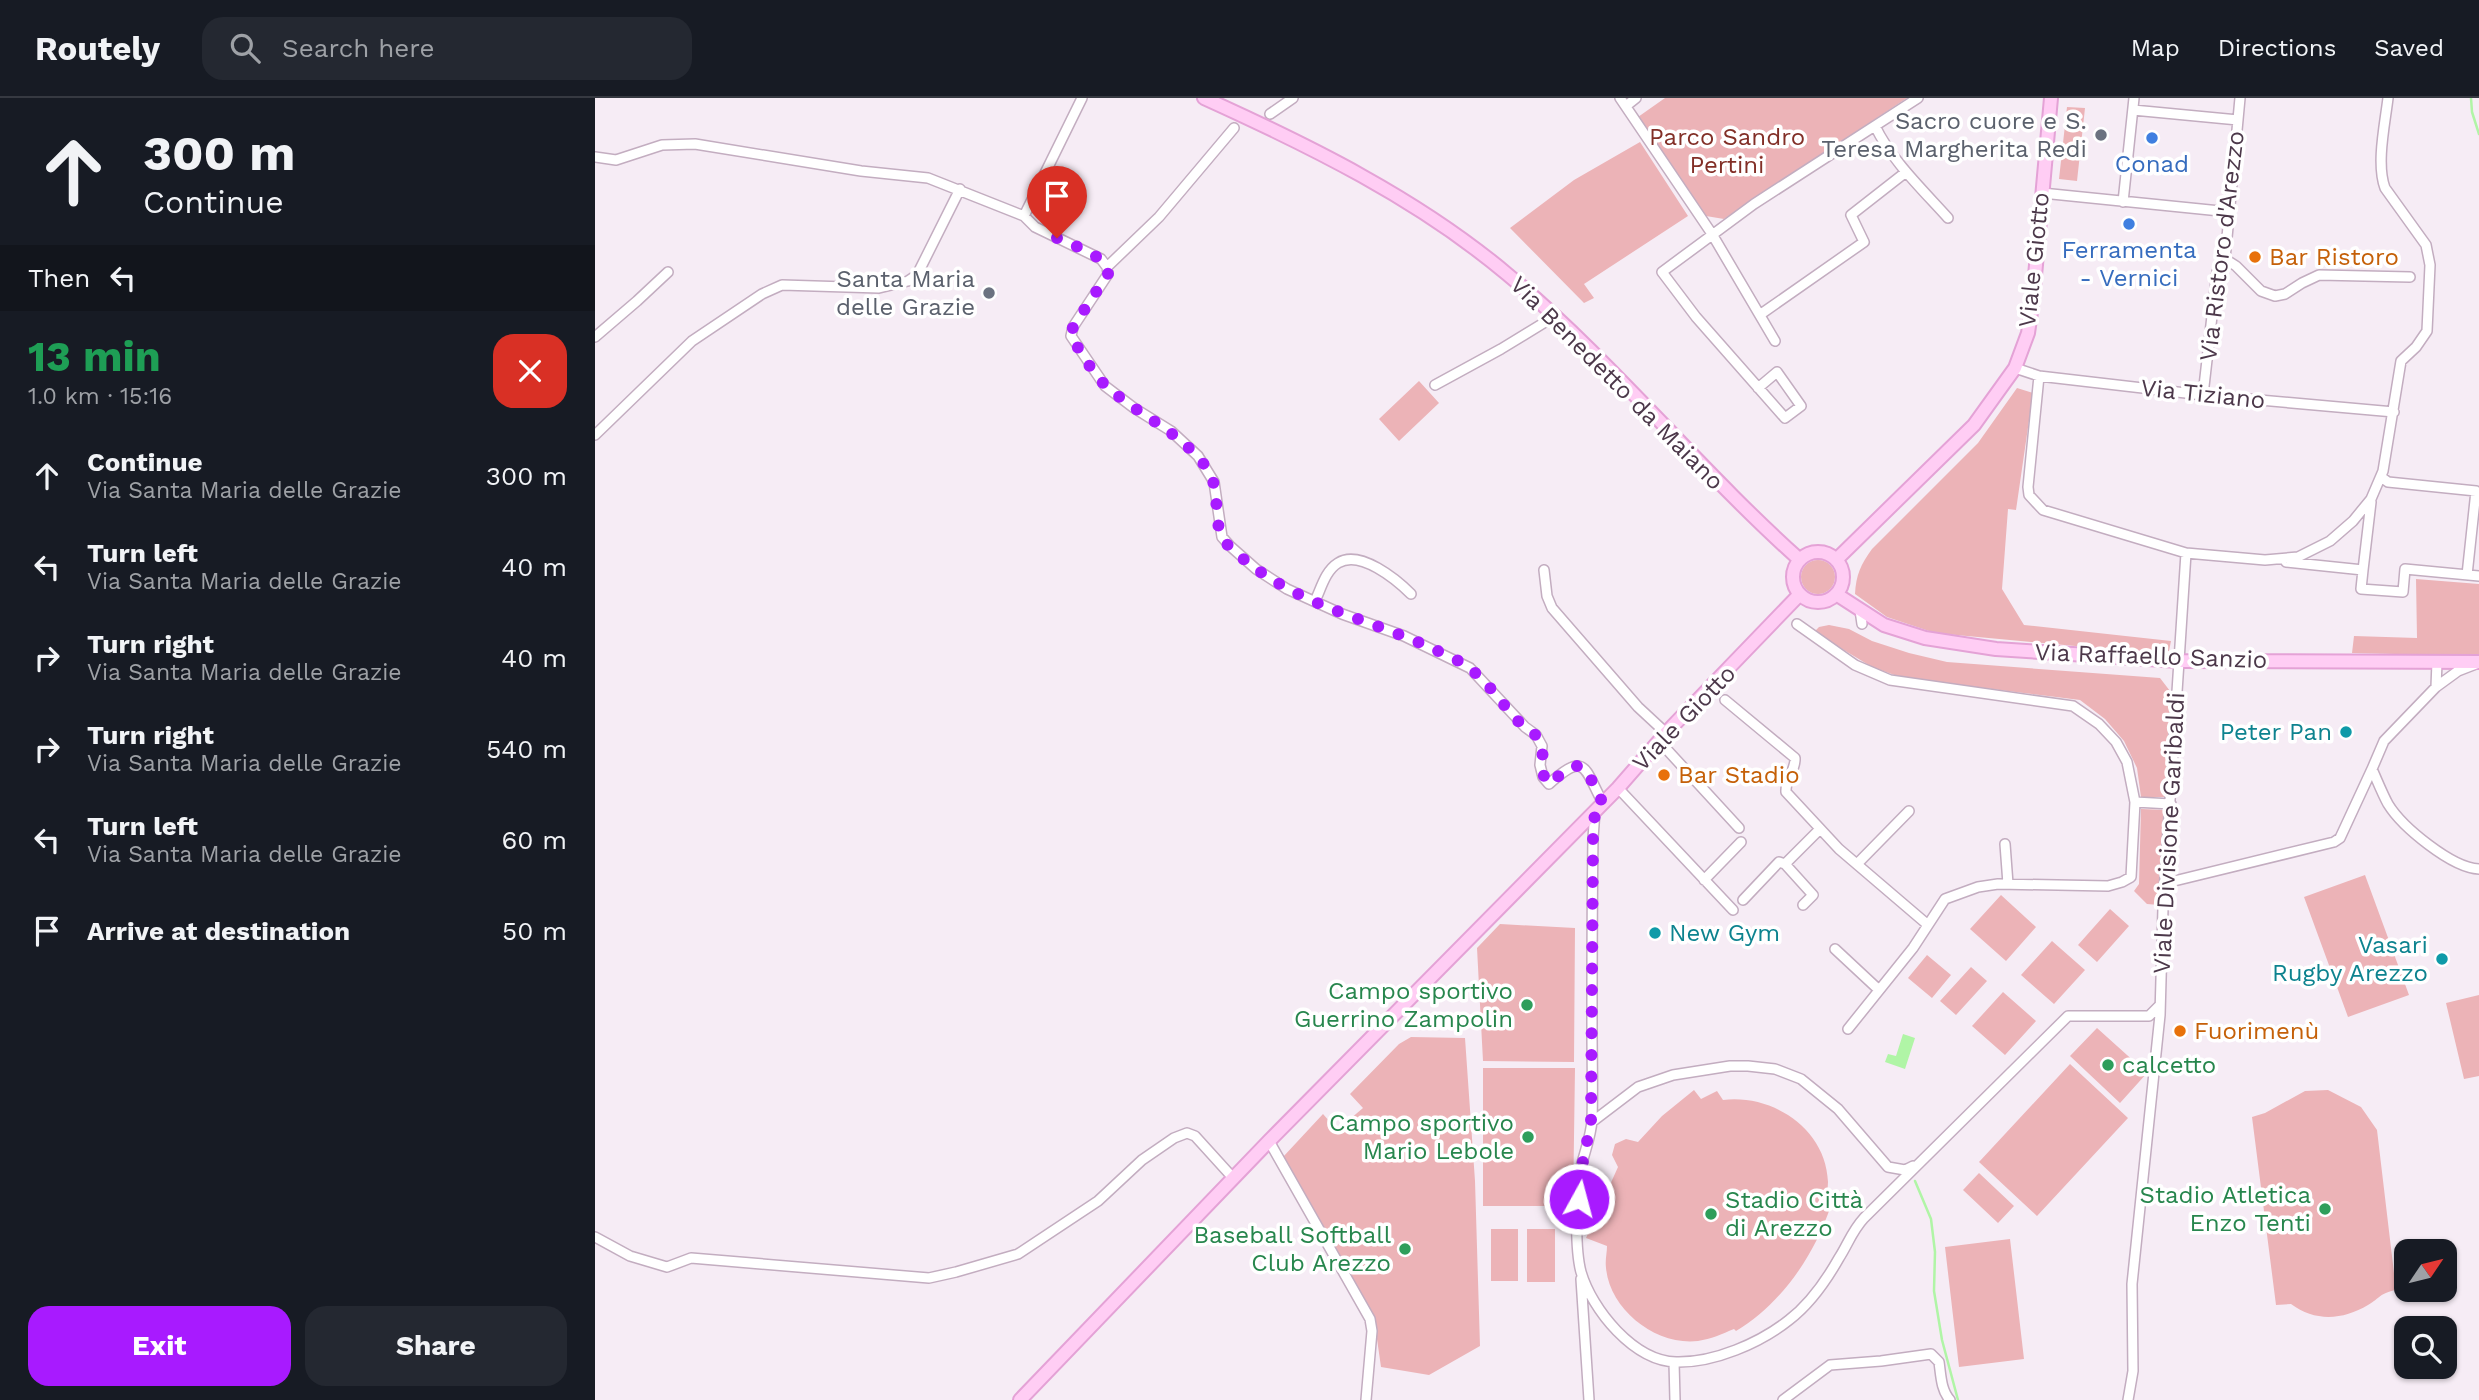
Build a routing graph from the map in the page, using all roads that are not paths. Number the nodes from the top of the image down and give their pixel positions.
1 (1082, 98) edge
2 (1204, 98) edge
3 (1293, 98) edge
4 (1636, 98) edge
5 (1918, 98) edge
6 (2051, 98) edge
7 (2134, 98) edge
8 (2240, 98) edge
9 (2388, 98) edge
10 (1623, 102) edge
11 (2133, 110) junction
12 (1270, 114) dead end
13 (2238, 120) junction
14 (1875, 126) junction
15 (1234, 128) dead end
16 (595, 157) edge
17 (1906, 172) junction
18 (960, 189) junction
19 (2042, 193) junction
20 (2123, 202) junction
21 (2230, 212) junction
22 (1024, 216) junction
23 (1948, 218) dead end
24 (1713, 234) junction
25 (2225, 259) junction
26 (1107, 267) junction
27 (668, 272) dead end
28 (2410, 277) dead end
29 (1761, 313) junction
30 (1555, 316) junction
31 (595, 337) edge
32 (1775, 341) dead end
33 (2015, 368) junction
34 (2039, 376) junction
35 (1435, 385) dead end
36 (1758, 388) junction
37 (2203, 395) junction
38 (2394, 412) junction
39 (595, 435) edge
40 (2381, 477) junction
41 (2371, 499) junction
42 (2186, 553) junction
43 (1800, 560) junction
44 (1836, 560) junction
45 (2265, 560) junction
46 (1544, 570) dead end
47 (2363, 570) junction
48 (2467, 575) junction
49 (2479, 576) edge
50 (1412, 594) dead end
51 (1800, 594) junction
52 (1836, 594) junction
53 (1315, 601) junction
54 (1860, 610) junction
55 (1797, 624) dead end
56 (1862, 624) dead end
57 (2178, 661) junction
58 (2437, 662) junction
59 (2479, 662) edge
60 (2436, 687) junction
61 (1725, 700) dead end
62 (1663, 737) junction
63 (2372, 769) junction
64 (1618, 789) junction
65 (2134, 802) junction
66 (2171, 804) junction
67 (1599, 807) junction
68 (1909, 811) dead end
69 (1739, 828) dead end
70 (1820, 829) junction
71 (1741, 842) dead end
72 (2005, 844) dead end
73 (1785, 864) junction
74 (1857, 864) junction
75 (2479, 869) edge
76 (1703, 880) junction
77 (2165, 883) junction
78 (2008, 884) junction
79 (1743, 900) dead end
80 (1803, 905) dead end
81 (1733, 910) dead end
82 (1928, 925) junction
83 (1835, 949) dead end
84 (1879, 990) junction
85 (2160, 1011) junction
86 (2149, 1016) junction
87 (1848, 1029) dead end
88 (2159, 1031) junction
89 (1591, 1122) junction
90 (1269, 1141) junction
91 (1921, 1162) junction
92 (1234, 1179) junction
93 (595, 1237) edge
94 (1581, 1271) junction
95 (1674, 1362) junction
96 (1020, 1400) edge
97 (1366, 1400) edge
98 (1589, 1400) edge
99 (1675, 1400) edge
100 (1783, 1400) edge
101 (1950, 1400) edge
102 (2128, 1400) edge

1 - 22 street
2 - 30 street, Via Benedetto da Maiano
3 - 12 street
4 - 10 street
5 - 14 street
6 - 19 street, Viale Giotto
7 - 11 street
8 - 13 street, Via Ristoro d'Arezzo
9 - 38 street
10 - 24 street
11 - 13 street
11 - 20 street
13 - 21 street, Via Ristoro d'Arezzo
14 - 17 street
14 - 24 street
15 - 26 street
16 - 18 street
17 - 23 street
17 - 29 street
18 - 22 street
18 - 39 street
19 - 20 street
19 - 33 street, Viale Giotto
20 - 21 street
21 - 25 street, Via Ristoro d'Arezzo
22 - 26 street
24 - 29 street
24 - 36 street
25 - 28 street
25 - 37 street, Via Ristoro d'Arezzo
26 - 53 street
27 - 31 street
29 - 32 street
30 - 35 street
30 - 43 street, Via Benedetto da Maiano
33 - 34 street, Via Tiziano
33 - 44 street, Viale Giotto
34 - 37 street, Via Tiziano
34 - 42 street
36 - 36 street
37 - 38 street, Via Tiziano
38 - 40 street
40 - 41 street
40 - 48 street
41 - 45 street
41 - 47 street
42 - 45 street
42 - 57 street, Viale Divisione Garibaldi
43 - 44 street
43 - 51 street
44 - 52 street
45 - 47 street
46 - 62 street
47 - 48 street
48 - 49 street
50 - 53 street
51 - 52 street
51 - 62 street, Viale Giotto
52 - 54 street, Via Raffaello Sanzio
53 - 67 street
54 - 56 street
54 - 57 street, Via Raffaello Sanzio
55 - 65 street
57 - 58 street, Via Raffaello Sanzio
57 - 66 street, Viale Divisione Garibaldi
58 - 59 street, Via Raffaello Sanzio
58 - 60 street
59 - 60 street
60 - 63 street
61 - 70 street
62 - 64 street, Viale Giotto
62 - 69 street
63 - 75 street
63 - 77 street
64 - 67 street, Viale Giotto
64 - 76 street
65 - 66 street
65 - 78 street
66 - 77 street, Viale Divisione Garibaldi
67 - 89 street
67 - 90 street, Viale Giotto
68 - 74 street
70 - 73 street
70 - 74 street
71 - 76 street
72 - 78 street
73 - 79 street
73 - 80 street
74 - 82 street
76 - 81 street
77 - 85 street, Viale Divisione Garibaldi
78 - 82 street
82 - 84 street
83 - 84 street
84 - 87 street
85 - 86 street, Viale Divisione Garibaldi
85 - 88 street
86 - 88 street
86 - 91 street
88 - 102 street
89 - 91 street
89 - 94 street
90 - 92 street, Viale Giotto
90 - 97 street
91 - 95 street
92 - 93 street
92 - 96 street, Viale Giotto
94 - 95 street
94 - 98 street
95 - 99 street
100 - 101 street

